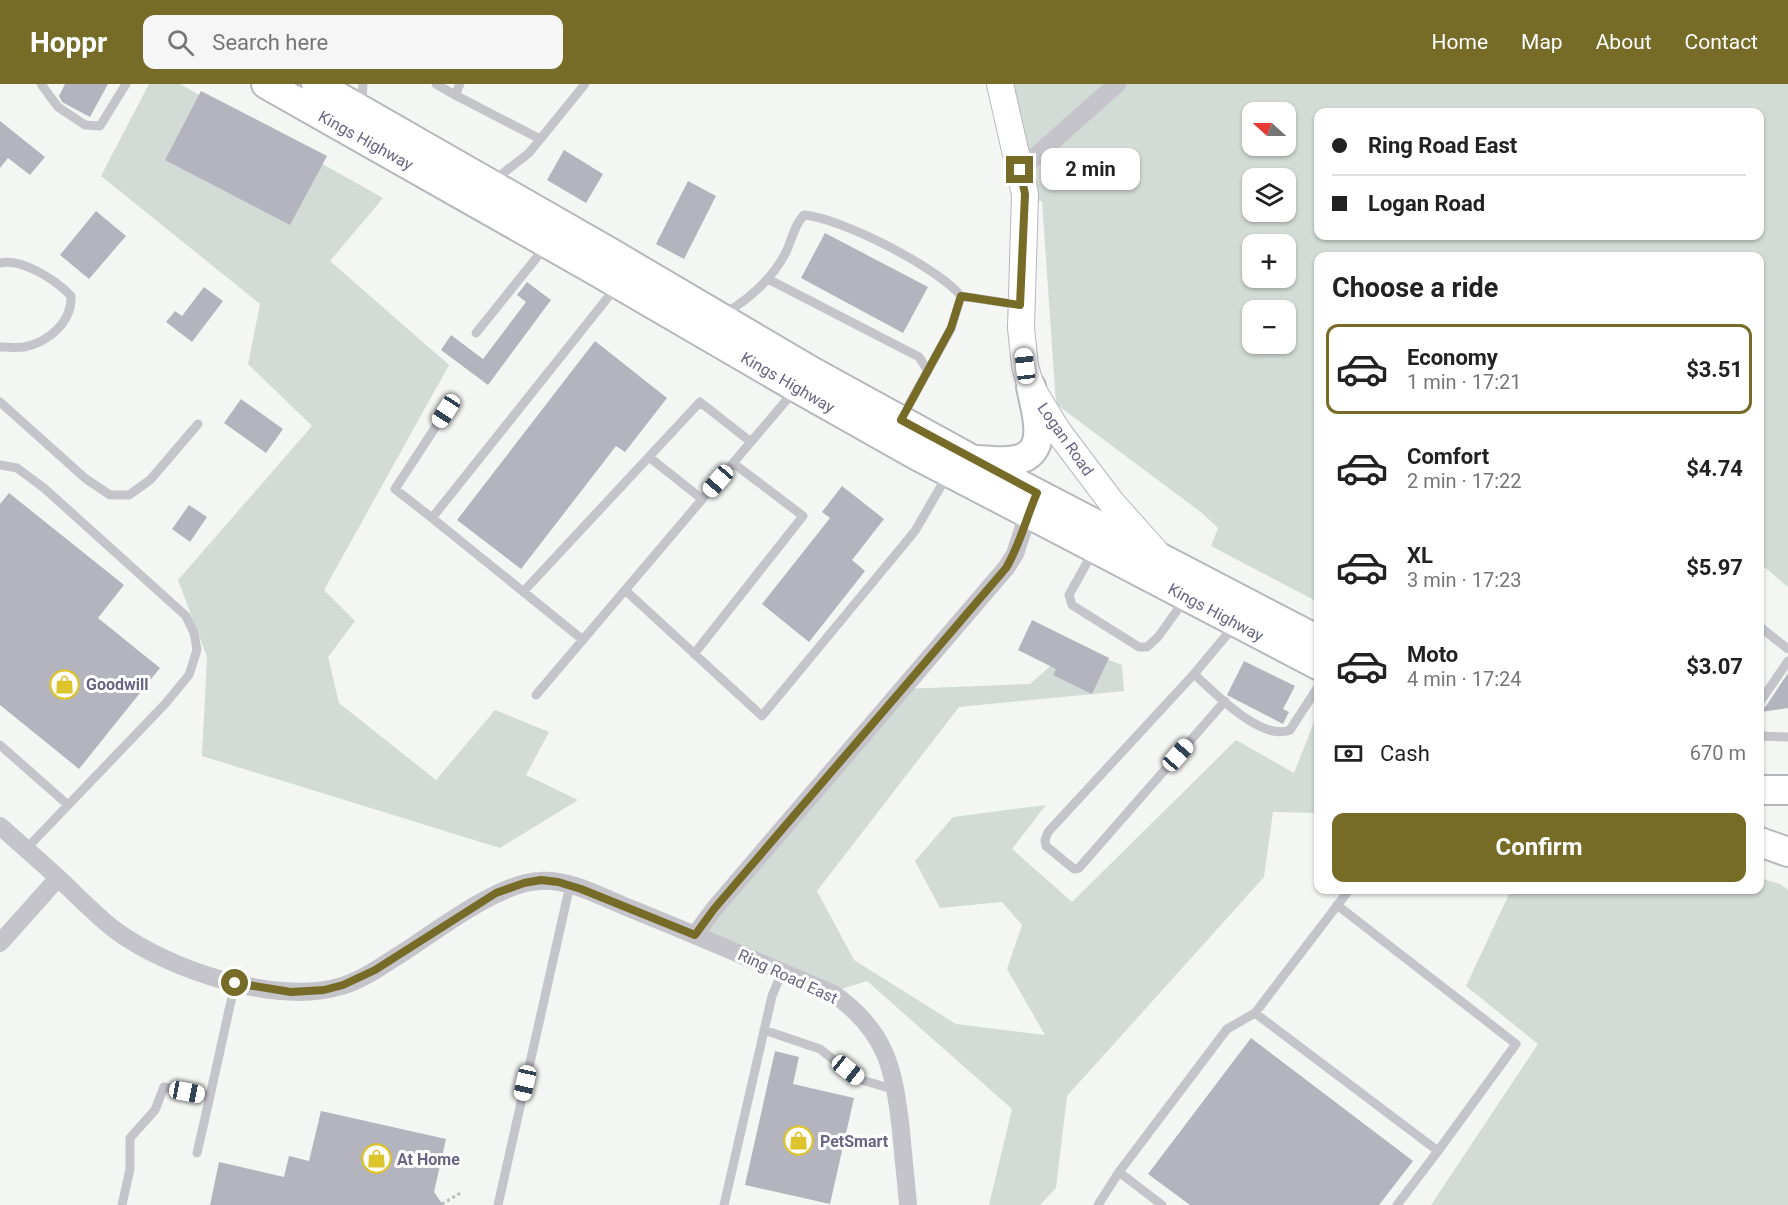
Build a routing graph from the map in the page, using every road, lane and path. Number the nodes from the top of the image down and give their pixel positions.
1 (41, 84) edge
2 (126, 84) edge
3 (266, 84) edge
4 (317, 84) edge
5 (436, 84) edge
6 (460, 84) edge
7 (585, 84) edge
8 (1000, 84) edge
9 (1117, 84) edge
10 (454, 94) junction
11 (363, 97) edge
12 (540, 139) junction
13 (1020, 170) junction
14 (489, 184) junction
15 (548, 243) junction
16 (0, 263) edge
17 (768, 279) junction
18 (619, 284) junction
19 (961, 296) junction
20 (1020, 305) junction
21 (719, 317) junction
22 (476, 333) dead end
23 (0, 347) edge
24 (928, 371) junction
25 (1031, 387) junction
26 (797, 388) junction
27 (0, 402) edge
28 (446, 411) dead end
29 (901, 420) junction
30 (198, 424) dead end
31 (751, 442) junction
32 (649, 457) junction
33 (733, 464) junction
34 (0, 465) edge
35 (961, 466) junction
36 (702, 499) junction
37 (1033, 503) junction
38 (432, 518) junction
39 (1095, 548) junction
40 (1161, 558) junction
41 (625, 590) junction
42 (523, 592) junction
43 (1187, 597) junction
44 (1236, 623) junction
45 (1764, 630) edge
46 (1314, 638) edge
47 (583, 640) junction
48 (1788, 649) edge
49 (694, 654) junction
50 (1788, 661) edge
51 (1314, 663) edge
52 (1194, 674) junction
53 (536, 694) dead end
54 (1314, 694) edge
55 (1764, 696) edge
56 (1224, 701) junction
57 (1764, 736) edge
58 (1788, 737) edge
59 (0, 744) edge
60 (1764, 790) edge
61 (1788, 790) edge
62 (68, 805) junction
63 (0, 826) edge
64 (1764, 843) edge
65 (26, 849) junction
66 (1788, 852) edge
67 (58, 878) junction
68 (570, 885) junction
69 (1346, 894) edge
70 (1337, 905) junction
71 (695, 935) junction
72 (0, 943) edge
73 (782, 972) junction
74 (235, 983) junction
75 (1255, 1013) junction
76 (764, 1030) junction
77 (896, 1090) junction
78 (210, 1096) junction
79 (1438, 1151) junction
80 (197, 1153) dead end
81 (1119, 1172) junction
82 (462, 1192) dead end
83 (442, 1204) edge
84 (122, 1205) edge
85 (498, 1205) edge
86 (724, 1205) edge
87 (908, 1205) edge
88 (1098, 1205) edge
89 (1162, 1205) edge
90 (1397, 1205) edge

1 - 2 lane
3 - 15 main road, Kings Highway
4 - 11 main road, Kings Highway
5 - 10 lane
6 - 10 lane
7 - 12 lane
8 - 13 street, Logan Road
9 - 13 street
10 - 12 lane
11 - 14 main road, Kings Highway
12 - 14 lane
13 - 20 street, Logan Road
14 - 21 main road, Kings Highway
15 - 18 main road, Kings Highway
15 - 22 lane
16 - 23 lane
17 - 19 lane
17 - 21 lane
17 - 24 lane
18 - 26 main road, Kings Highway
18 - 38 lane
19 - 20 lane
19 - 24 lane
20 - 25 street, Logan Road
21 - 29 main road, Kings Highway
24 - 29 lane
25 - 35 main road
25 - 40 street, Logan Road
26 - 31 lane
26 - 35 main road, Kings Highway
27 - 30 lane
28 - 38 lane
29 - 35 main road, Kings Highway
31 - 32 lane
31 - 33 lane
32 - 36 lane
32 - 42 lane
33 - 36 lane
33 - 49 lane
34 - 62 lane
35 - 37 main road, Kings Highway
35 - 49 lane
36 - 41 lane
37 - 39 main road, Kings Highway
37 - 40 main road, Kings Highway
37 - 71 street
38 - 42 lane
39 - 43 main road, Kings Highway
39 - 43 lane
40 - 46 main road, Kings Highway
41 - 47 lane
41 - 49 lane
42 - 47 lane
43 - 44 main road, Kings Highway
44 - 51 main road, Kings Highway
44 - 52 lane
45 - 48 lane
47 - 53 lane
50 - 55 lane
52 - 56 lane
52 - 56 lane
54 - 56 lane
57 - 58 lane
59 - 62 lane
60 - 61 main road
62 - 65 lane
63 - 65 street, Ring Road East
64 - 66 main road
65 - 67 street, Ring Road East
67 - 72 street
67 - 74 street, Ring Road East
68 - 71 street, Ring Road East
68 - 74 street, Ring Road East
68 - 85 lane
69 - 70 lane
70 - 75 lane
70 - 79 lane
71 - 73 street, Ring Road East
73 - 76 lane
73 - 77 street, Ring Road East
74 - 78 lane
75 - 79 lane
75 - 81 lane
76 - 77 lane
76 - 86 lane
77 - 87 street, Ring Road East
78 - 80 lane
78 - 84 lane
79 - 90 lane
81 - 88 lane
81 - 89 lane
82 - 83 path

